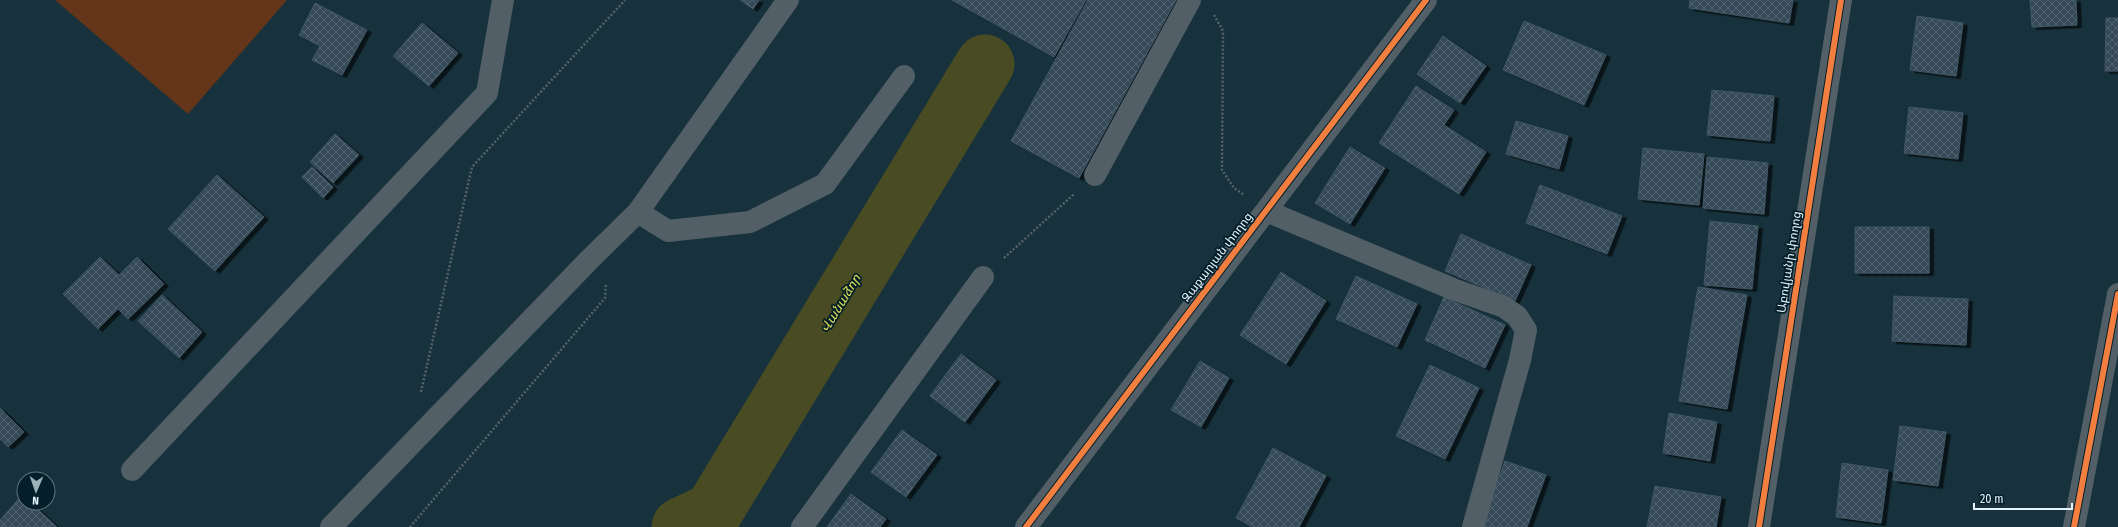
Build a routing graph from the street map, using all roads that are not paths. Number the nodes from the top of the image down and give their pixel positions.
1 (503, 0) edge
2 (788, 0) edge
3 (1190, 0) edge
4 (1426, 0) edge
5 (1840, 0) edge
6 (904, 76) dead end
7 (1095, 175) road end
8 (1266, 211) junction
9 (638, 212) junction
10 (983, 277) road end
11 (2118, 294) edge
12 (132, 470) dead end
13 (331, 527) edge
14 (802, 527) edge
15 (1026, 527) edge
16 (1473, 527) edge
17 (1759, 527) edge
18 (2074, 527) edge

1 - 12 street
2 - 9 street
3 - 7 street
4 - 8 street, Զաքարյան փողոց
5 - 17 street, Աբովյանի փողոց
6 - 9 street
8 - 15 street, Զաքարյան փողոց
8 - 16 street
9 - 13 street
10 - 14 street
11 - 18 street

